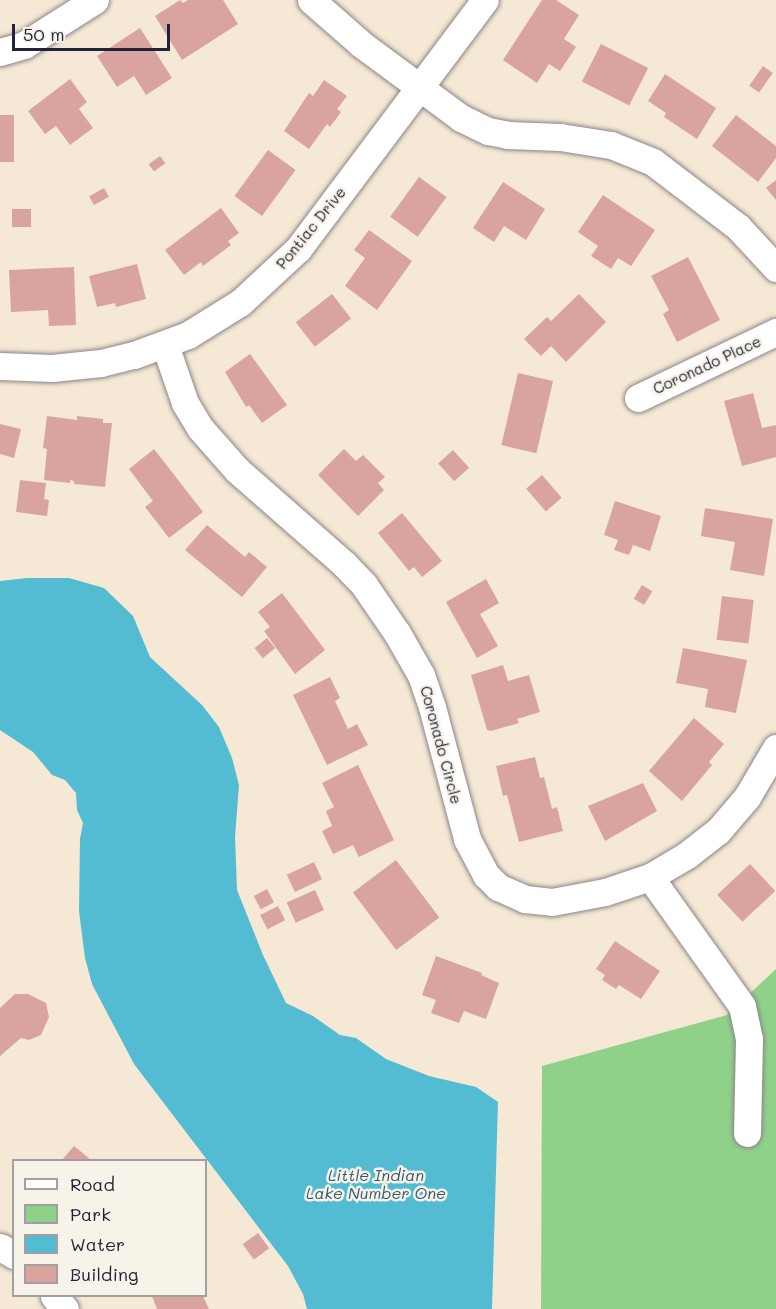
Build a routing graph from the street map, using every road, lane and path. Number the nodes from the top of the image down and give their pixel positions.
1 (96, 0) edge
2 (311, 0) edge
3 (485, 0) edge
4 (0, 52) edge
5 (420, 88) junction
6 (776, 268) edge
7 (776, 332) edge
8 (165, 345) junction
9 (0, 366) edge
10 (638, 398) dead end
11 (776, 748) edge
12 (650, 877) junction
13 (747, 1132) dead end
14 (55, 1297) edge
15 (65, 1309) edge

1 - 4 street
2 - 5 street
3 - 5 street, Pontiac Drive
5 - 6 street
5 - 8 street, Pontiac Drive
7 - 10 street, Coronado Place
8 - 9 street, Pontiac Drive
8 - 12 street, Coronado Circle
11 - 12 street, Coronado Circle
12 - 13 street
14 - 15 street

